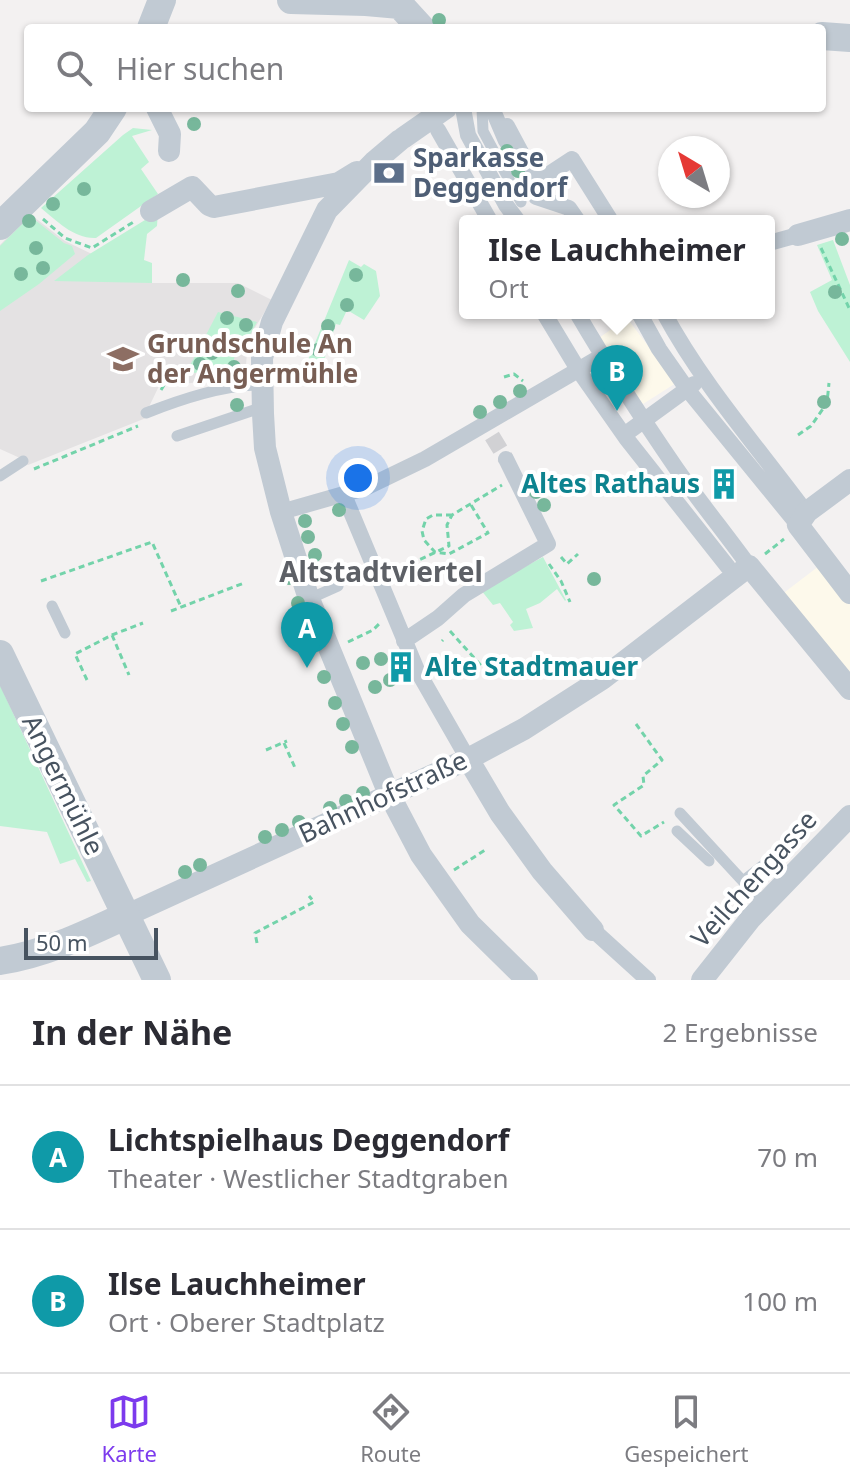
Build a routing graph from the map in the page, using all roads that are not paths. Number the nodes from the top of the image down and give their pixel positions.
1 (162, 0) edge
2 (291, 0) edge
3 (392, 11) edge
4 (153, 24) edge
5 (417, 24) edge
6 (826, 36) edge
7 (850, 38) edge
8 (110, 112) edge
9 (159, 112) edge
10 (440, 112) edge
11 (464, 112) edge
12 (482, 112) edge
13 (493, 112) edge
14 (507, 126) dead end
15 (438, 130) dead end
16 (169, 151) dead end
17 (374, 162) junction
18 (521, 202) dead end
19 (151, 211) road end
20 (487, 215) edge
21 (514, 215) edge
22 (574, 215) edge
23 (607, 215) edge
24 (850, 220) edge
25 (0, 226) edge
26 (806, 233) joint
27 (775, 241) edge
28 (548, 319) edge
29 (580, 319) edge
30 (642, 319) edge
31 (667, 319) edge
32 (677, 337) junction
33 (659, 349) junction
34 (602, 356) junction
35 (579, 371) junction
36 (704, 376) junction
37 (687, 389) junction
38 (262, 396) junction
39 (144, 419) road end
40 (643, 421) junction
41 (624, 435) junction
42 (177, 436) dead end
43 (506, 459) tunnel mouth
44 (25, 467) road end
45 (0, 476) edge
46 (850, 480) edge
47 (344, 495) junction
48 (287, 510) junction
49 (802, 515) junction
50 (737, 570) junction
51 (338, 586) dead end
52 (850, 593) edge
53 (309, 599) junction
54 (52, 606) dead end
55 (65, 633) dead end
56 (404, 641) junction
57 (0, 654) edge
58 (850, 689) edge
59 (468, 759) junction
60 (389, 794) junction
61 (680, 813) dead end
62 (850, 816) edge
63 (677, 831) dead end
64 (709, 861) dead end
65 (791, 876) junction
66 (743, 881) junction
67 (758, 906) junction
68 (125, 916) junction
69 (593, 930) joint
70 (0, 961) edge
71 (157, 980) edge
72 (527, 980) edge
73 (648, 980) edge
74 (702, 980) edge

1 - 4 street
2 - 3 street
3 - 5 street
6 - 7 street
8 - 25 street
9 - 16 street
10 - 17 street
11 - 21 street
12 - 18 lane
13 - 22 street
14 - 23 street
15 - 20 street
17 - 19 street
17 - 38 street
24 - 26 street
26 - 27 street
28 - 35 street
29 - 34 street
30 - 33 street
31 - 32 street
32 - 33 lane
32 - 36 street
33 - 37 street
34 - 35 street
34 - 40 street
35 - 41 street
35 - 47 street
36 - 37 street
36 - 49 street
37 - 40 street
37 - 49 street
38 - 39 lane
38 - 42 lane
38 - 48 street
40 - 41 street
40 - 50 street
41 - 50 street
43 - 56 street
44 - 45 lane
46 - 49 street
47 - 48 street
47 - 56 street
48 - 53 street
49 - 52 street
50 - 58 street
50 - 59 street, Bahnhofstraße
51 - 53 lane
53 - 60 street
54 - 55 lane
56 - 59 street
57 - 68 street, Angermühle
59 - 60 street, Bahnhofstraße
59 - 69 street
60 - 68 street, Bahnhofstraße
60 - 72 street
61 - 66 lane
62 - 65 street, Veilchengasse
63 - 64 lane
65 - 66 lane
65 - 67 street, Veilchengasse
66 - 67 lane
67 - 74 street, Veilchengasse
68 - 70 street, Bahnhofstraße
68 - 71 street, Angermühle
69 - 73 street

